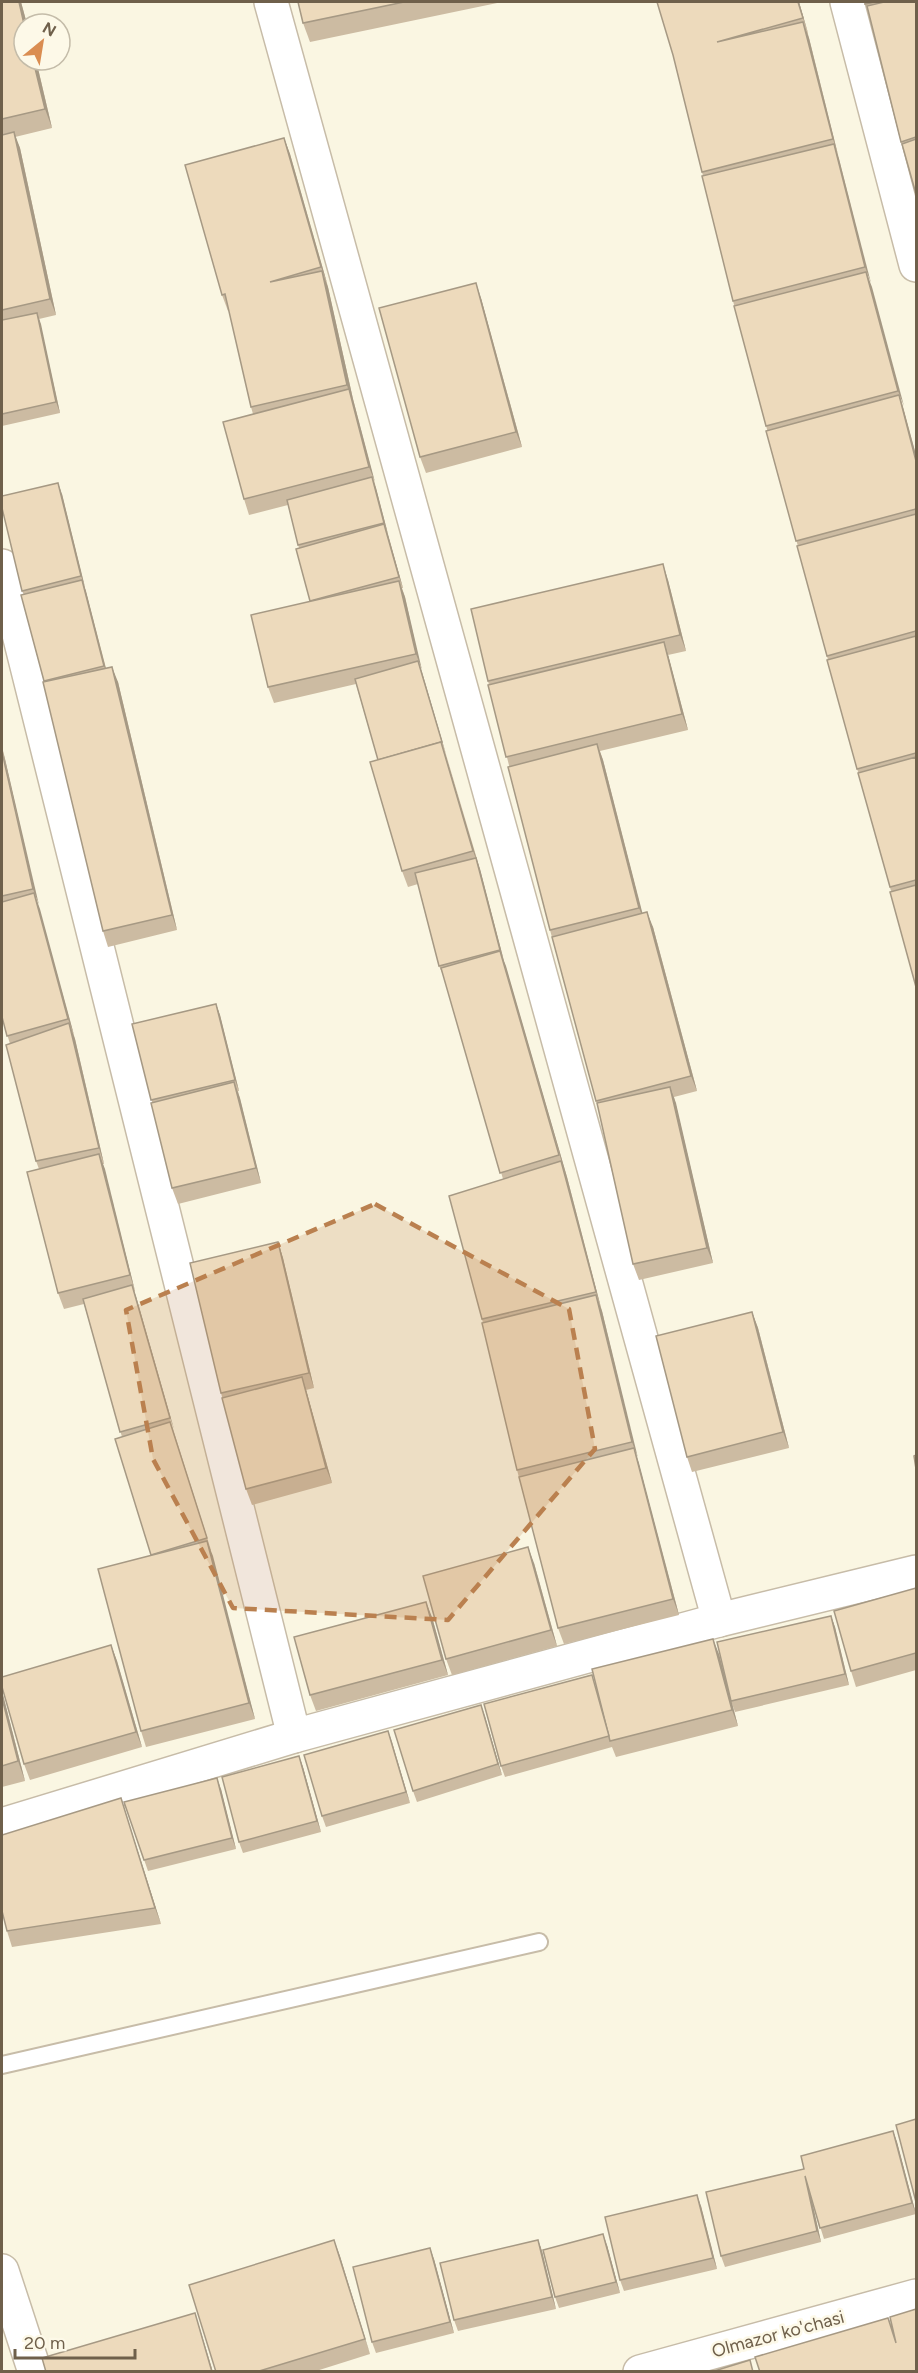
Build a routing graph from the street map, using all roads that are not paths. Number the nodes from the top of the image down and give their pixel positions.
1 (271, 2) edge
2 (847, 2) edge
3 (916, 265) edge
4 (2, 566) edge
5 (916, 1572) edge
6 (719, 1620) junction
7 (294, 1736) junction
8 (2, 1825) edge
9 (539, 1942) dead end
10 (2, 2065) edge
11 (2, 2271) edge
12 (916, 2296) edge
13 (36, 2372) edge
14 (640, 2372) edge

1 - 6 street
2 - 3 street
4 - 7 street
5 - 6 street
6 - 7 street
7 - 8 street
9 - 10 lane
11 - 13 street
12 - 14 street, Olmazor ko'chasi

